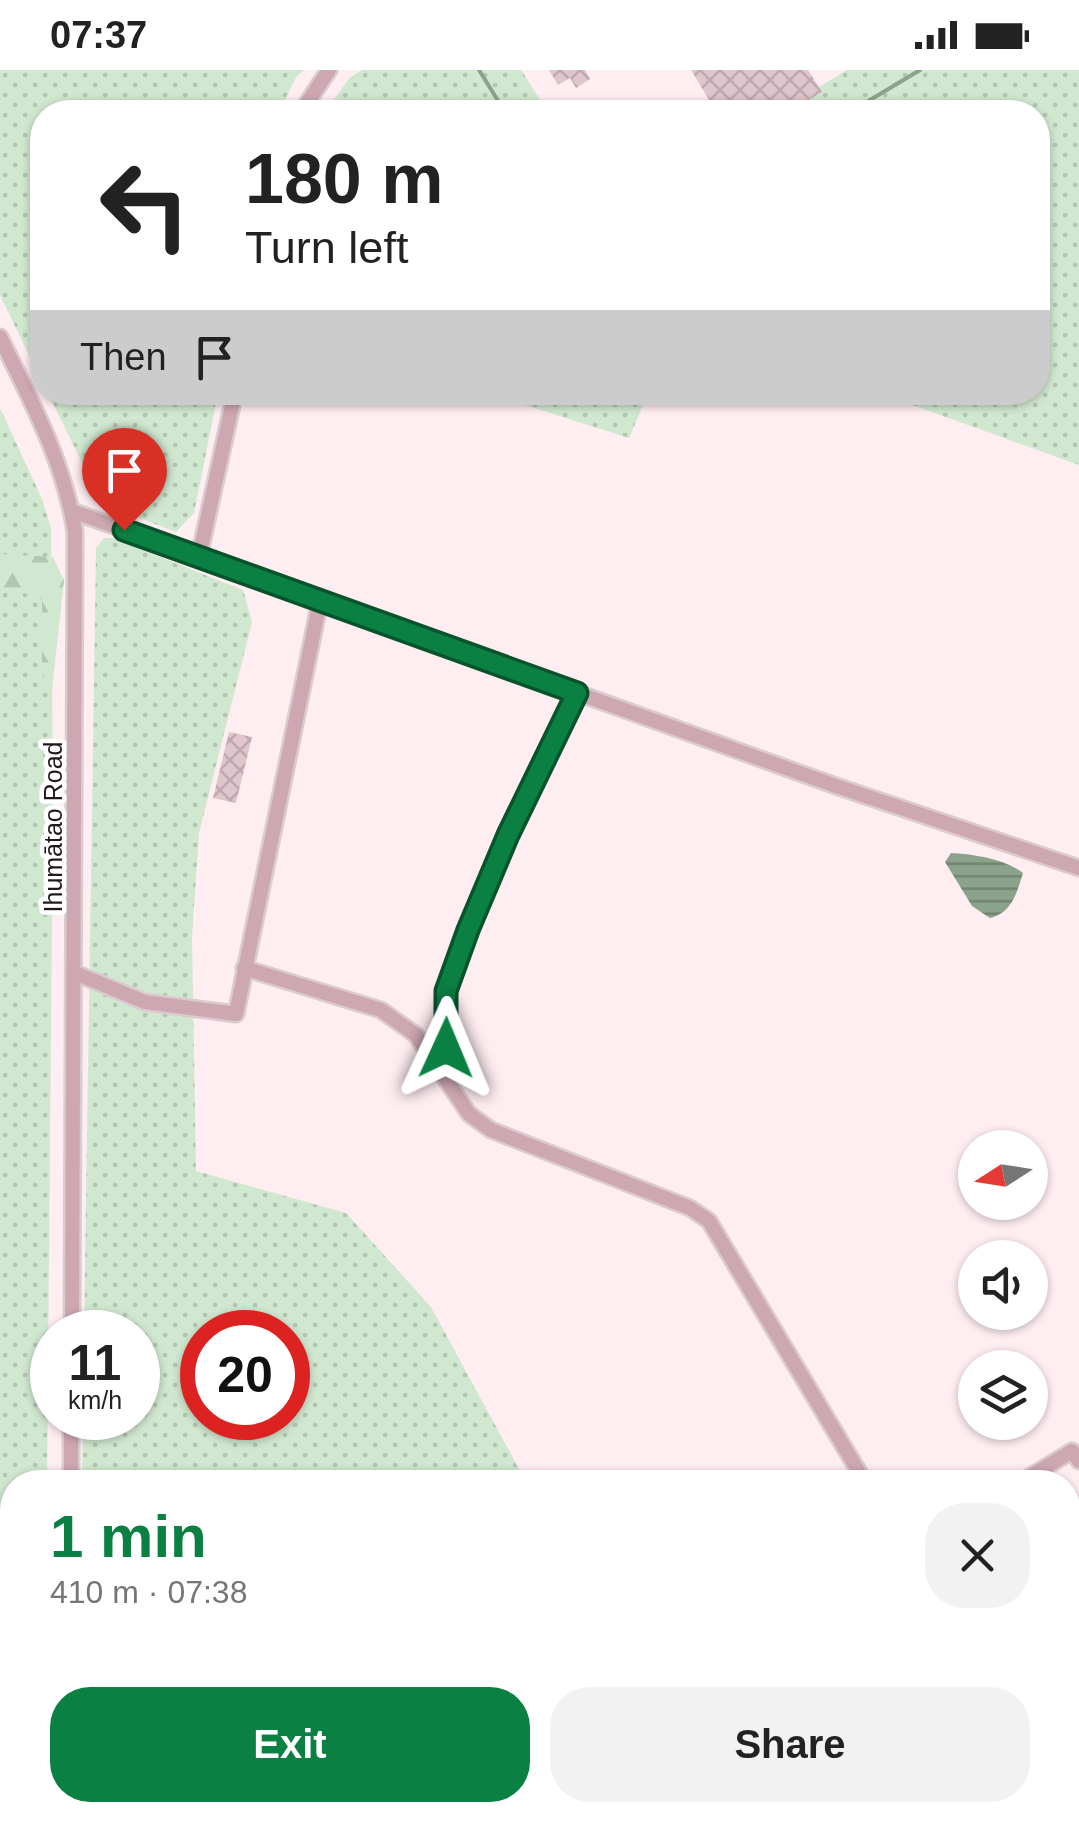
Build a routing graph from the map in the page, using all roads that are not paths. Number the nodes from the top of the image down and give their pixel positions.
1 (329, 70) edge
2 (310, 100) edge
3 (0, 337) edge
4 (30, 399) edge
5 (33, 405) edge
6 (232, 405) edge
7 (72, 511) junction
8 (199, 557) junction
9 (320, 600) junction
10 (577, 693) junction
11 (1079, 868) edge
12 (244, 968) junction
13 (74, 974) junction
14 (452, 1092) junction
15 (72, 1310) edge
16 (71, 1440) edge
17 (1079, 1461) edge
18 (71, 1470) edge
19 (858, 1470) edge
20 (1041, 1470) edge

1 - 2 street
3 - 4 street, Ihumātao Road
5 - 7 street, Ihumātao Road
6 - 8 street
7 - 8 street
7 - 13 street, Ihumātao Road
8 - 9 street
9 - 10 street
9 - 12 street
10 - 11 street
10 - 14 street
12 - 13 street
12 - 14 street
13 - 15 street, Ihumātao Road
14 - 19 street
16 - 18 street
17 - 20 street

